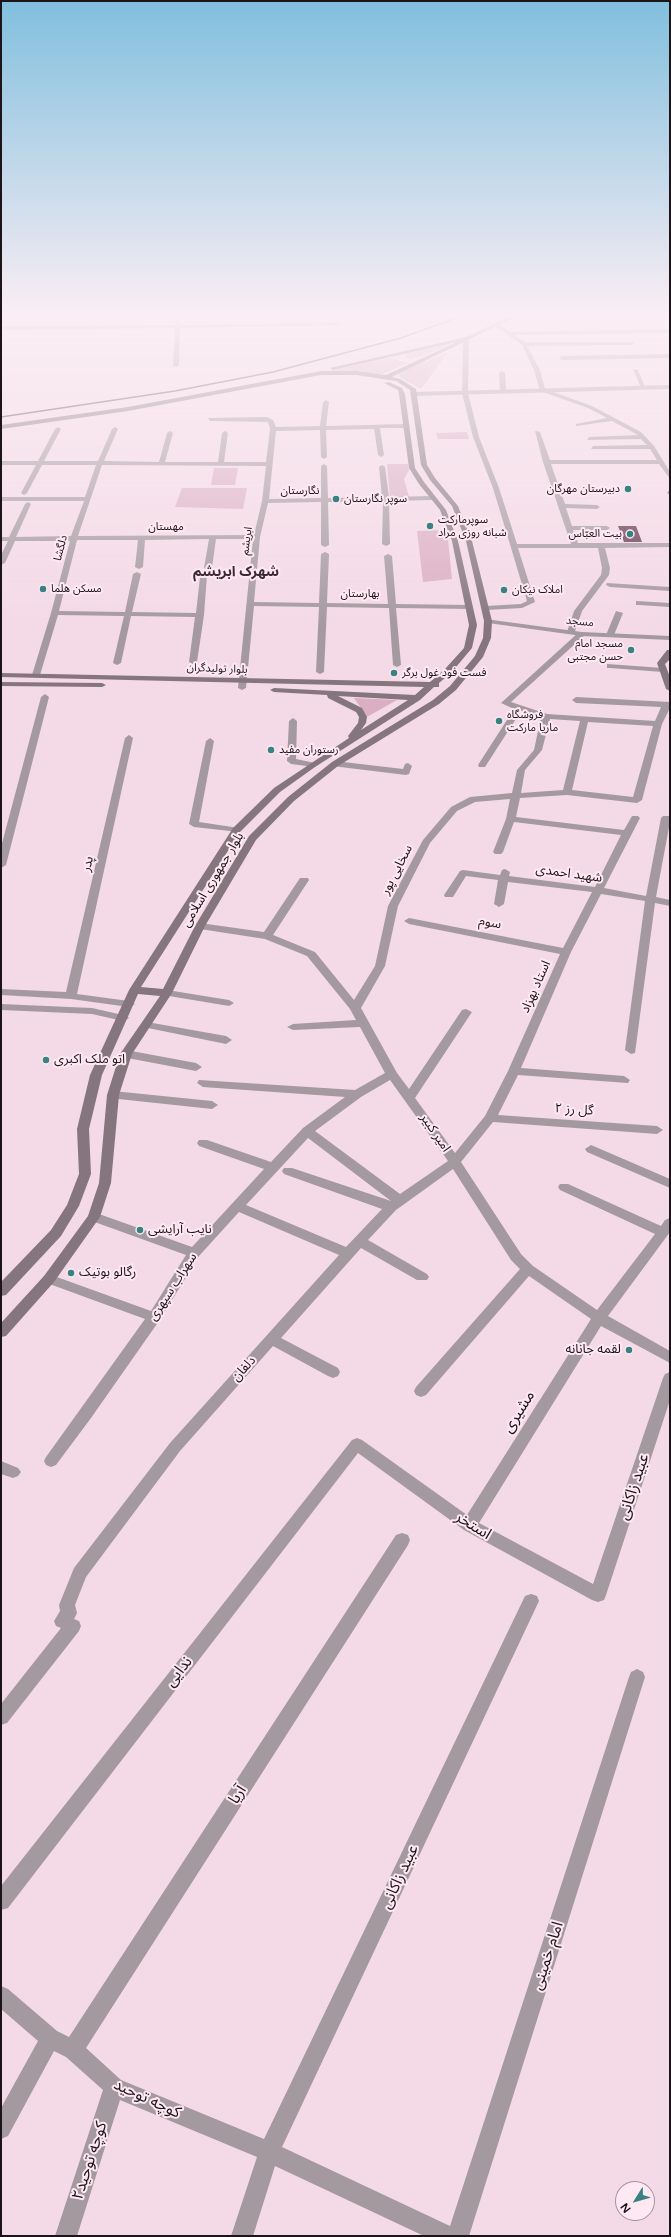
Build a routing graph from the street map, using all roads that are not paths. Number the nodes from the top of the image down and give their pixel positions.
1 (50, 419) edge
2 (78, 419) edge
3 (269, 419) edge
4 (324, 419) edge
5 (406, 419) edge
6 (418, 419) edge
7 (472, 419) edge
8 (612, 419) edge
9 (614, 419) edge
10 (578, 425) dead end
11 (407, 426) junction
12 (1, 427) edge
13 (378, 428) junction
14 (115, 429) dead end
15 (273, 429) junction
16 (323, 429) junction
17 (58, 430) dead end
18 (1, 431) edge
19 (170, 432) dead end
20 (537, 432) dead end
21 (225, 433) dead end
22 (643, 437) junction
23 (589, 439) dead end
24 (652, 447) junction
25 (593, 448) dead end
26 (381, 455) dead end
27 (324, 456) dead end
28 (546, 462) junction
29 (661, 462) junction
30 (100, 463) junction
31 (1, 464) edge
32 (42, 464) junction
33 (161, 464) junction
34 (220, 464) junction
35 (269, 464) junction
36 (324, 466) dead end
37 (382, 467) dead end
38 (670, 477) edge
39 (24, 493) dead end
40 (432, 498) junction
41 (1, 499) edge
42 (88, 499) junction
43 (386, 500) junction
44 (264, 501) junction
45 (324, 501) junction
46 (28, 504) dead end
47 (562, 506) junction
48 (596, 507) dead end
49 (570, 528) junction
50 (607, 528) dead end
51 (257, 537) junction
52 (142, 538) junction
53 (213, 538) junction
54 (1, 539) edge
55 (11, 539) junction
56 (74, 539) junction
57 (455, 541) junction
58 (469, 541) junction
59 (386, 544) dead end
60 (325, 545) dead end
61 (575, 545) junction
62 (670, 545) edge
63 (514, 546) junction
64 (601, 546) junction
65 (325, 554) dead end
66 (388, 556) dead end
67 (1, 563) edge
68 (208, 568) dead end
69 (204, 578) dead end
70 (610, 585) dead end
71 (670, 589) edge
72 (639, 603) dead end
73 (250, 604) junction
74 (323, 605) junction
75 (391, 605) junction
76 (670, 606) edge
77 (469, 607) junction
78 (486, 608) junction
79 (56, 613) junction
80 (619, 613) dead end
81 (200, 615) junction
82 (129, 616) junction
83 (488, 621) junction
84 (571, 632) junction
85 (582, 634) junction
86 (610, 636) junction
87 (670, 638) edge
88 (670, 656) edge
89 (193, 662) dead end
90 (117, 663) dead end
91 (397, 665) dead end
92 (610, 666) dead end
93 (662, 670) junction
94 (320, 672) dead end
95 (1, 675) edge
96 (36, 675) junction
97 (1, 684) edge
98 (242, 684) junction
99 (432, 685) junction
100 (453, 688) junction
101 (670, 689) edge
102 (314, 692) junction
103 (624, 692) dead end
104 (45, 697) dead end
105 (417, 698) junction
106 (576, 700) dead end
107 (436, 702) junction
108 (623, 703) junction
109 (669, 704) edge
110 (519, 708) junction
111 (546, 716) junction
112 (584, 720) junction
113 (293, 721) dead end
114 (658, 724) junction
115 (130, 738) dead end
116 (210, 741) dead end
117 (346, 743) junction
118 (335, 764) junction
119 (312, 765) junction
120 (482, 765) dead end
121 (408, 766) dead end
122 (567, 792) junction
123 (515, 795) junction
124 (511, 818) junction
125 (635, 818) dead end
126 (666, 818) dead end
127 (236, 830) junction
128 (627, 834) junction
129 (498, 852) dead end
130 (1, 865) edge
131 (504, 875) junction
132 (304, 880) dead end
133 (598, 890) junction
134 (449, 894) dead end
135 (650, 900) junction
136 (670, 903) edge
137 (499, 904) dead end
138 (409, 921) dead end
139 (200, 926) junction
140 (267, 936) junction
141 (566, 952) junction
142 (134, 990) junction
143 (1, 992) edge
144 (167, 992) junction
145 (71, 996) junction
146 (97, 999) junction
147 (229, 1002) dead end
148 (129, 1004) junction
149 (1, 1007) edge
150 (355, 1008) junction
151 (92, 1011) junction
152 (466, 1012) dead end
153 (123, 1018) junction
154 (363, 1023) junction
155 (147, 1025) junction
156 (293, 1027) dead end
157 (226, 1040) dead end
158 (631, 1050) dead end
159 (126, 1054) junction
160 (196, 1066) dead end
161 (514, 1071) junction
162 (392, 1074) junction
163 (624, 1080) dead end
164 (203, 1083) dead end
165 (357, 1094) junction
166 (113, 1095) junction
167 (410, 1097) junction
168 (212, 1105) dead end
169 (490, 1118) junction
170 (657, 1130) dead end
171 (307, 1131) junction
172 (203, 1143) dead end
173 (590, 1148) dead end
174 (455, 1162) junction
175 (274, 1168) junction
176 (288, 1171) dead end
177 (670, 1184) edge
178 (564, 1187) dead end
179 (395, 1204) junction
180 (236, 1206) junction
181 (94, 1217) junction
182 (667, 1228) edge
183 (358, 1242) junction
184 (194, 1253) junction
185 (348, 1253) junction
186 (528, 1269) junction
187 (422, 1277) dead end
188 (49, 1280) junction
189 (1, 1291) edge
190 (154, 1317) junction
191 (599, 1318) junction
192 (1, 1332) edge
193 (270, 1340) junction
194 (670, 1358) edge
195 (333, 1372) dead end
196 (670, 1378) edge
197 (421, 1392) dead end
198 (357, 1444) joint
199 (51, 1461) dead end
200 (469, 1525) junction
201 (402, 1540) dead end
202 (598, 1595) joint
203 (531, 1602) dead end
204 (637, 1677) dead end
205 (1, 1717) edge
206 (1, 1901) edge
207 (1, 1996) edge
208 (50, 2038) junction
209 (73, 2050) junction
210 (114, 2087) junction
211 (1, 2129) edge
212 (269, 2152) junction
213 (66, 2236) edge
214 (242, 2236) edge
215 (448, 2236) edge
216 (458, 2236) edge

1 - 12 main road
2 - 18 main road
3 - 15 street
4 - 16 street
5 - 11 main road, بلوار جمهوری اسلامی
6 - 58 main road, بلوار جمهوری اسلامی
7 - 63 street
8 - 10 street
9 - 22 street
11 - 13 street
11 - 40 main road, بلوار جمهوری اسلامی
13 - 16 street
13 - 26 street
14 - 30 street, دلگشا
15 - 16 street
15 - 35 street, ابریشم
16 - 27 street
17 - 32 street
19 - 33 street
20 - 28 street
21 - 34 street
22 - 23 street
22 - 24 street
24 - 25 street
24 - 29 street
28 - 29 street
28 - 47 street
29 - 38 street
30 - 32 street
30 - 33 street
30 - 42 street, دلگشا
31 - 32 street
32 - 39 street
33 - 34 street
34 - 35 street
35 - 44 street, ابریشم
36 - 45 street
37 - 43 street
40 - 43 street, نگارستان
40 - 57 main road, بلوار جمهوری اسلامی
41 - 42 street
42 - 56 street, دلگشا
43 - 45 street, نگارستان
43 - 59 street
44 - 45 street, نگارستان
44 - 51 street, ابریشم
45 - 60 street
46 - 55 street
47 - 48 street
47 - 49 street
49 - 50 street
49 - 61 street
51 - 53 street, مهستان
51 - 73 street, ابریشم
52 - 53 street, مهستان
52 - 56 street, مهستان
52 - 82 street
53 - 68 street
54 - 55 street, مهستان
55 - 56 street, مهستان
55 - 67 street
56 - 79 street, دلگشا
57 - 58 main road
57 - 77 main road, بلوار جمهوری اسلامی
58 - 78 main road, بلوار جمهوری اسلامی
61 - 63 street
61 - 64 street
62 - 64 street
63 - 78 street
64 - 84 street
65 - 74 street
66 - 75 street
69 - 81 street
70 - 71 street
72 - 76 street
73 - 74 street, بهارستان
73 - 98 street, ابریشم
74 - 75 street, بهارستان
74 - 94 street
75 - 77 street, بهارستان
75 - 91 street
77 - 99 main road, بلوار جمهوری اسلامی
78 - 83 main road, بلوار جمهوری اسلامی
79 - 82 street
79 - 96 street, دلگشا
80 - 86 street
81 - 82 street
81 - 89 street
82 - 90 street
83 - 84 street, مسجد
83 - 100 main road, بلوار جمهوری اسلامی
84 - 85 street, مسجد
85 - 86 street, مسجد
85 - 110 street
86 - 87 street, مسجد
88 - 93 main road
92 - 93 street
93 - 101 main road
95 - 96 main road, بلوار تولیدگران
96 - 98 main road, بلوار تولیدگران
97 - 98 main road, بلوار تولیدگران
98 - 99 main road, بلوار تولیدگران
98 - 102 main road, بلوار تولیدگران
99 - 100 main road, بلوار تولیدگران
99 - 105 main road, بلوار جمهوری اسلامی
100 - 107 main road, بلوار جمهوری اسلامی
102 - 105 main road, بلوار تولیدگران
102 - 117 main road
103 - 108 street
104 - 130 street
105 - 107 main road, بلوار تولیدگران
105 - 117 main road, بلوار جمهوری اسلامی
106 - 108 street
107 - 118 main road, بلوار جمهوری اسلامی
108 - 109 street
109 - 114 street
110 - 111 street
110 - 120 street
111 - 112 street
111 - 123 street
112 - 114 street
112 - 122 street
113 - 119 street
114 - 122 street, سخایی پور
115 - 145 street, پدر
116 - 127 street
117 - 119 main road, بلوار جمهوری اسلامی
118 - 121 street
118 - 139 main road, بلوار جمهوری اسلامی
119 - 127 main road, بلوار جمهوری اسلامی
122 - 123 street, سخایی پور
123 - 124 street
123 - 150 street, سخایی پور
124 - 128 street
124 - 129 street
125 - 128 street, استاد بهزاد
126 - 135 street
127 - 142 main road, بلوار جمهوری اسلامی
128 - 133 street, استاد بهزاد
131 - 133 street, شهید احمدی
131 - 134 street, شهید احمدی
131 - 137 street
132 - 140 street
133 - 135 street, شهید احمدی
133 - 141 street, استاد بهزاد
135 - 136 street, شهید احمدی
135 - 158 street
138 - 141 street, سوم
139 - 140 street, امیر کبیر
139 - 144 main road, بلوار جمهوری اسلامی
140 - 150 street, امیر کبیر
141 - 161 street, استاد بهزاد
142 - 144 main road
142 - 148 main road, بلوار جمهوری اسلامی
143 - 145 street
144 - 147 street
144 - 155 main road, بلوار جمهوری اسلامی
145 - 146 street
146 - 148 street
146 - 151 street
148 - 153 main road, بلوار جمهوری اسلامی
149 - 151 street
150 - 154 street, امیر کبیر
151 - 153 street
152 - 167 street
153 - 189 main road, بلوار جمهوری اسلامی
154 - 156 street
154 - 162 street, امیر کبیر
155 - 157 street
155 - 159 main road, بلوار جمهوری اسلامی
159 - 160 street
159 - 166 main road, بلوار جمهوری اسلامی
161 - 163 street
161 - 169 street, استاد بهزاد
162 - 165 street, سهراب سپهری
162 - 167 street, امیر کبیر
164 - 165 street
165 - 171 street, سهراب سپهری
166 - 168 street
166 - 181 main road, بلوار جمهوری اسلامی
167 - 174 street, امیر کبیر
169 - 170 street, گل رز ۲
169 - 174 street, استاد بهزاد
171 - 175 street, سهراب سپهری
171 - 179 street
172 - 175 street
173 - 177 street
174 - 179 street, دلفان
174 - 186 street, امیر کبیر
175 - 180 street, سهراب سپهری
176 - 179 street
178 - 182 street
179 - 183 street, دلفان
180 - 184 street, سهراب سپهری
180 - 185 street
181 - 184 street
181 - 188 main road, بلوار جمهوری اسلامی
182 - 191 street, مشیری
183 - 185 street, دلفان
183 - 187 street
184 - 190 street, سهراب سپهری
185 - 193 street, دلفان
186 - 191 street, امیر کبیر
186 - 197 street
188 - 190 street
188 - 192 main road, بلوار جمهوری اسلامی
190 - 199 street, سهراب سپهری
191 - 194 street, امیر کبیر
191 - 200 street, مشیری
193 - 195 street
193 - 205 street, دلفان
196 - 202 street, عبید زاکانی
198 - 200 street, استخر
198 - 206 street, ندایی
200 - 202 street, استخر
201 - 209 street, آریا
203 - 212 street, عبید زاکانی
204 - 216 street, امام خمینی
207 - 208 street, کوچه توحید
208 - 209 street, کوچه توحید
208 - 211 street
209 - 210 street, کوچه توحید
210 - 212 street, کوچه توحید
210 - 213 street, کوچه توحید۲
212 - 214 street, عبید زاکانی
212 - 215 street, کوچه توحید

